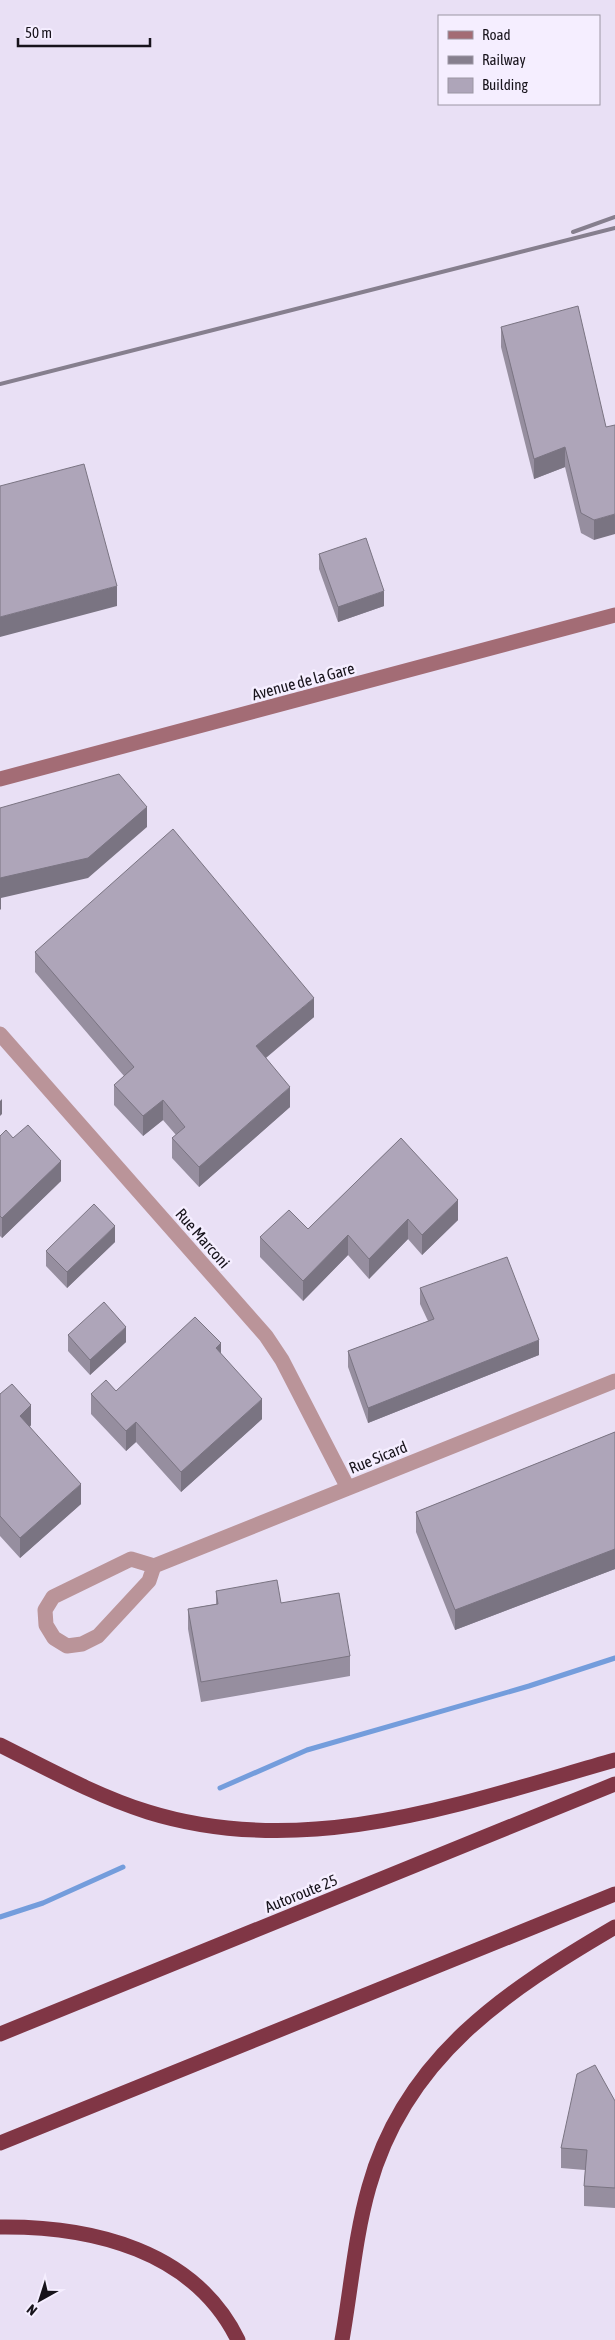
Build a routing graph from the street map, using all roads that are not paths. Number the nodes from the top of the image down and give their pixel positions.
1 (615, 614) edge
2 (0, 779) edge
3 (0, 1034) edge
4 (615, 1381) edge
5 (348, 1488) junction
6 (154, 1566) junction
7 (0, 1745) edge
8 (615, 1760) edge
9 (615, 1784) edge
10 (615, 1894) edge
11 (615, 1927) edge
12 (0, 2034) edge
13 (0, 2143) edge
14 (0, 2227) edge
15 (238, 2340) edge
16 (342, 2340) edge

1 - 2 street, Avenue de la Gare
3 - 5 street, Rue Marconi
4 - 5 street, Rue Sicard
5 - 6 street, Rue Sicard
6 - 6 street
7 - 8 highway
9 - 12 highway, Autoroute 25
10 - 13 highway
11 - 16 highway
14 - 15 highway

